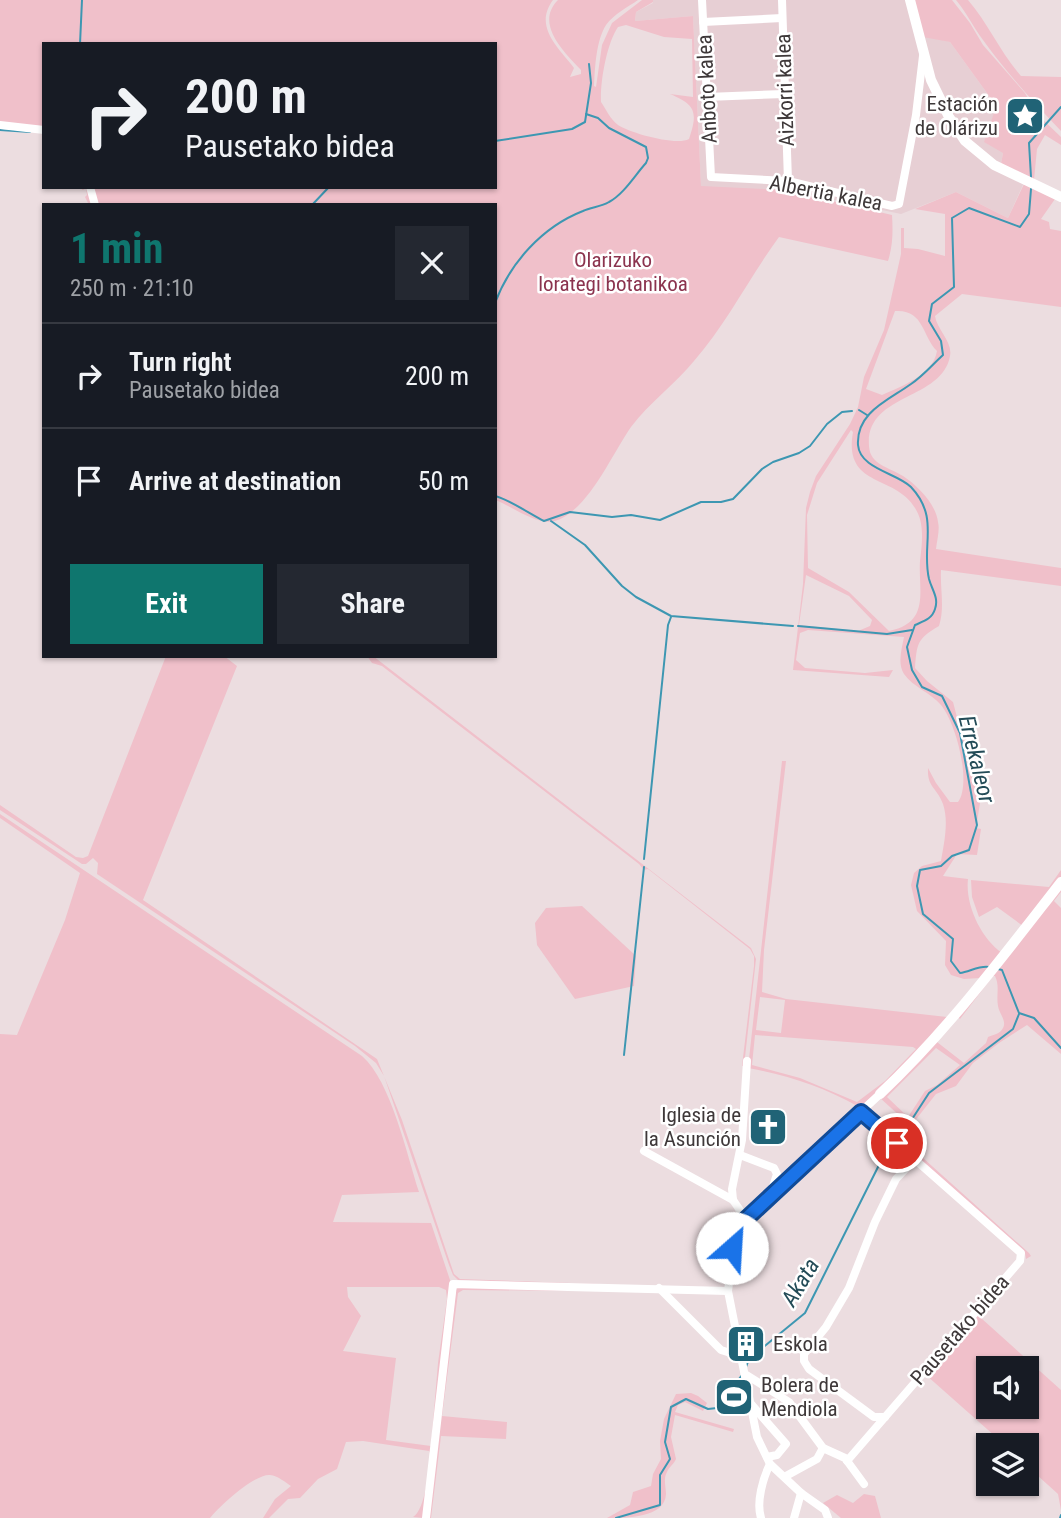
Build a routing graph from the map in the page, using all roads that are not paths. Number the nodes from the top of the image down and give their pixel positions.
1 (702, 0) edge
2 (782, 0) edge
3 (910, 0) edge
4 (782, 18) junction
5 (703, 22) junction
6 (923, 55) junction
7 (784, 94) junction
8 (706, 97) junction
9 (0, 125) edge
10 (42, 130) edge
11 (711, 177) joint
12 (788, 181) junction
13 (1061, 197) edge
14 (1061, 882) edge
15 (747, 1061) dead end
16 (880, 1094) joint
17 (861, 1112) junction
18 (644, 1151) dead end
19 (740, 1155) junction
20 (915, 1159) junction
21 (769, 1198) junction
22 (733, 1200) junction
23 (746, 1219) junction
24 (659, 1288) junction
25 (728, 1291) junction
26 (740, 1356) junction
27 (745, 1374) junction
28 (751, 1403) junction
29 (885, 1417) junction
30 (823, 1448) junction
31 (769, 1460) junction
32 (847, 1461) junction
33 (786, 1476) junction
34 (864, 1484) dead end
35 (801, 1493) junction
36 (426, 1518) edge
37 (761, 1518) edge
38 (794, 1518) edge
39 (828, 1518) edge

1 - 5 street, Anboto kalea
2 - 4 street, Aizkorri kalea
3 - 6 street
4 - 5 street
4 - 7 street, Aizkorri kalea
5 - 8 street, Anboto kalea
6 - 12 street, Albertia kalea
6 - 13 street
7 - 8 street
7 - 12 street, Aizkorri kalea
8 - 11 street, Anboto kalea
9 - 10 street
11 - 12 street, Albertia kalea
14 - 16 street
15 - 19 street
16 - 17 street
17 - 20 street, Pausetako bidea
17 - 21 street
18 - 22 street
19 - 21 street
19 - 22 street
20 - 29 street
20 - 29 street, Pausetako bidea
21 - 23 street
22 - 23 street
23 - 25 street
24 - 25 street
24 - 26 street
24 - 36 street
25 - 26 street
26 - 27 street
27 - 28 street
27 - 30 street
28 - 31 street
28 - 31 street
29 - 32 street, Pausetako bidea
30 - 32 street
30 - 33 street
31 - 33 street
31 - 37 street
32 - 34 street
33 - 35 street
35 - 38 street
35 - 39 street

